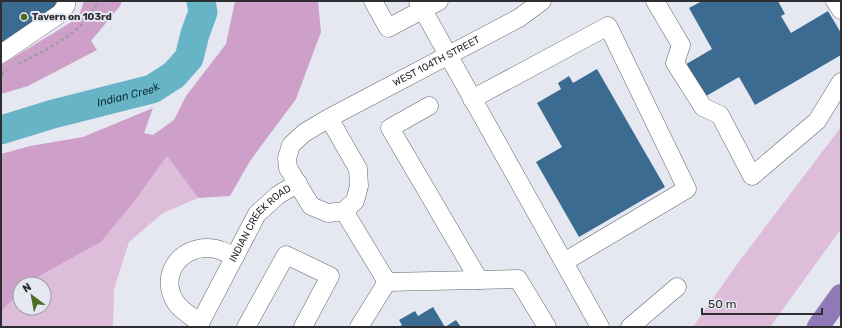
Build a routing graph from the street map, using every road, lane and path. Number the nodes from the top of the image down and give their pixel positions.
1 (66, 1) edge
2 (98, 1) edge
3 (373, 1) edge
4 (439, 1) edge
5 (542, 1) edge
6 (655, 1) edge
7 (835, 1) edge
8 (420, 6) edge
9 (841, 10) edge
10 (448, 56) junction
11 (5, 62) edge
12 (16, 66) dead end
13 (1, 74) edge
14 (841, 82) edge
15 (472, 99) junction
16 (429, 106) dead end
17 (329, 118) junction
18 (298, 183) junction
19 (344, 211) junction
20 (235, 256) junction
21 (564, 262) junction
22 (479, 280) junction
23 (387, 282) junction
24 (677, 287) dead end
25 (841, 295) edge
26 (199, 325) edge
27 (246, 327) edge
28 (303, 327) edge
29 (359, 327) edge
30 (547, 327) edge
31 (600, 327) edge
32 (630, 327) edge
33 (818, 327) edge

1 - 11 street
2 - 12 path
3 - 8 street
4 - 8 street
5 - 10 street, WEST 104TH STREET
6 - 14 street
7 - 9 street
8 - 10 street
10 - 15 street
10 - 17 street, WEST 104TH STREET
11 - 13 path
15 - 21 street
15 - 21 street
16 - 22 street
17 - 18 street, INDIAN CREEK ROAD
17 - 19 street
18 - 19 street
18 - 20 street, INDIAN CREEK ROAD
19 - 23 street
20 - 26 street, INDIAN CREEK ROAD
20 - 26 street
21 - 31 street
22 - 23 street
22 - 30 street
23 - 29 street
24 - 32 street
25 - 33 highway
27 - 28 street

